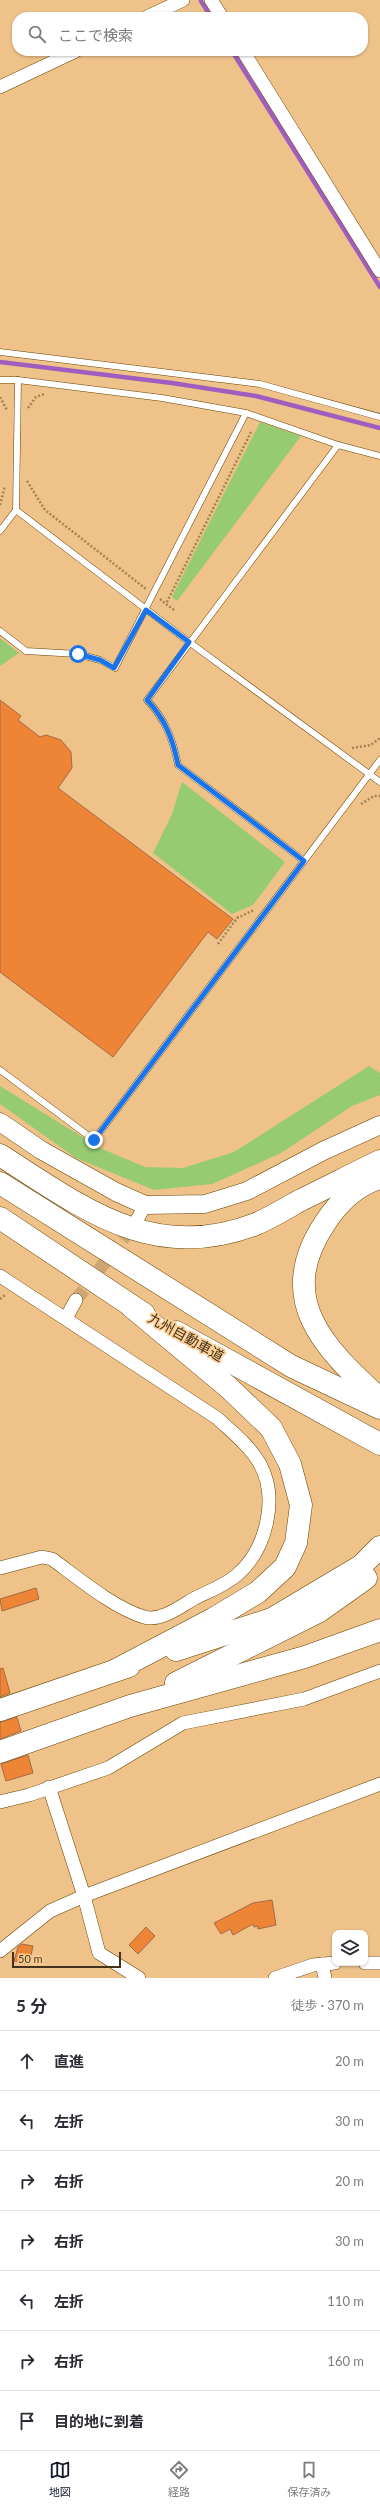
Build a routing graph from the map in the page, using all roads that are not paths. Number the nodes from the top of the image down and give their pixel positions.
1 (183, 0) edge
2 (211, 0) edge
3 (158, 12) edge
4 (219, 12) edge
5 (65, 56) edge
6 (246, 56) edge
7 (0, 87) edge
8 (380, 271) edge
9 (0, 352) edge
10 (0, 380) edge
11 (18, 380) junction
12 (246, 413) junction
13 (380, 417) edge
14 (338, 445) junction
15 (380, 456) edge
16 (16, 510) junction
17 (0, 531) edge
18 (146, 610) junction
19 (0, 631) edge
20 (189, 642) junction
21 (380, 760) edge
22 (370, 774) junction
23 (380, 782) edge
24 (304, 861) junction
25 (0, 1070) edge
26 (0, 1122) edge
27 (380, 1125) edge
28 (0, 1155) edge
29 (380, 1161) edge
30 (380, 1178) edge
31 (0, 1183) edge
32 (145, 1205) junction
33 (0, 1218) edge
34 (136, 1222) tunnel mouth
35 (0, 1276) edge
36 (76, 1300) tunnel mouth
37 (132, 1307) junction
38 (66, 1318) junction
39 (380, 1399) edge
40 (380, 1408) edge
41 (380, 1444) edge
42 (380, 1547) edge
43 (380, 1565) edge
44 (0, 1568) edge
45 (380, 1630) edge
46 (116, 1670) junction
47 (380, 1671) edge
48 (130, 1706) junction
49 (0, 1710) edge
50 (0, 1752) edge
51 (380, 1784) edge
52 (49, 1787) junction
53 (0, 1802) edge
54 (84, 1896) junction
55 (0, 1951) edge
56 (329, 1963) edge
57 (368, 1963) edge
58 (380, 1963) edge
59 (139, 1978) edge
60 (275, 1978) edge
61 (325, 1978) edge

1 - 3 street
2 - 4 street
5 - 7 street
6 - 8 street
9 - 13 lane
10 - 11 lane
11 - 12 lane
11 - 16 lane
12 - 14 lane
12 - 18 lane
14 - 15 lane
14 - 20 lane
16 - 17 lane
16 - 18 lane
18 - 19 lane
18 - 20 lane
20 - 22 lane
20 - 24 lane
21 - 22 lane
22 - 23 lane
22 - 24 lane
24 - 25 lane
26 - 32 street
27 - 32 street
28 - 29 highway
30 - 39 highway
31 - 40 highway, 九州自動車道
32 - 34 street
33 - 37 highway, 九州自動車道
35 - 38 street
36 - 38 street
37 - 41 highway, 九州自動車道
37 - 46 highway
38 - 44 street
42 - 46 highway
43 - 48 highway
45 - 48 highway
46 - 49 highway
47 - 52 street
48 - 50 highway
51 - 54 street
52 - 53 street
52 - 54 street
54 - 55 street
54 - 59 street
56 - 60 street
56 - 61 street
57 - 58 street

